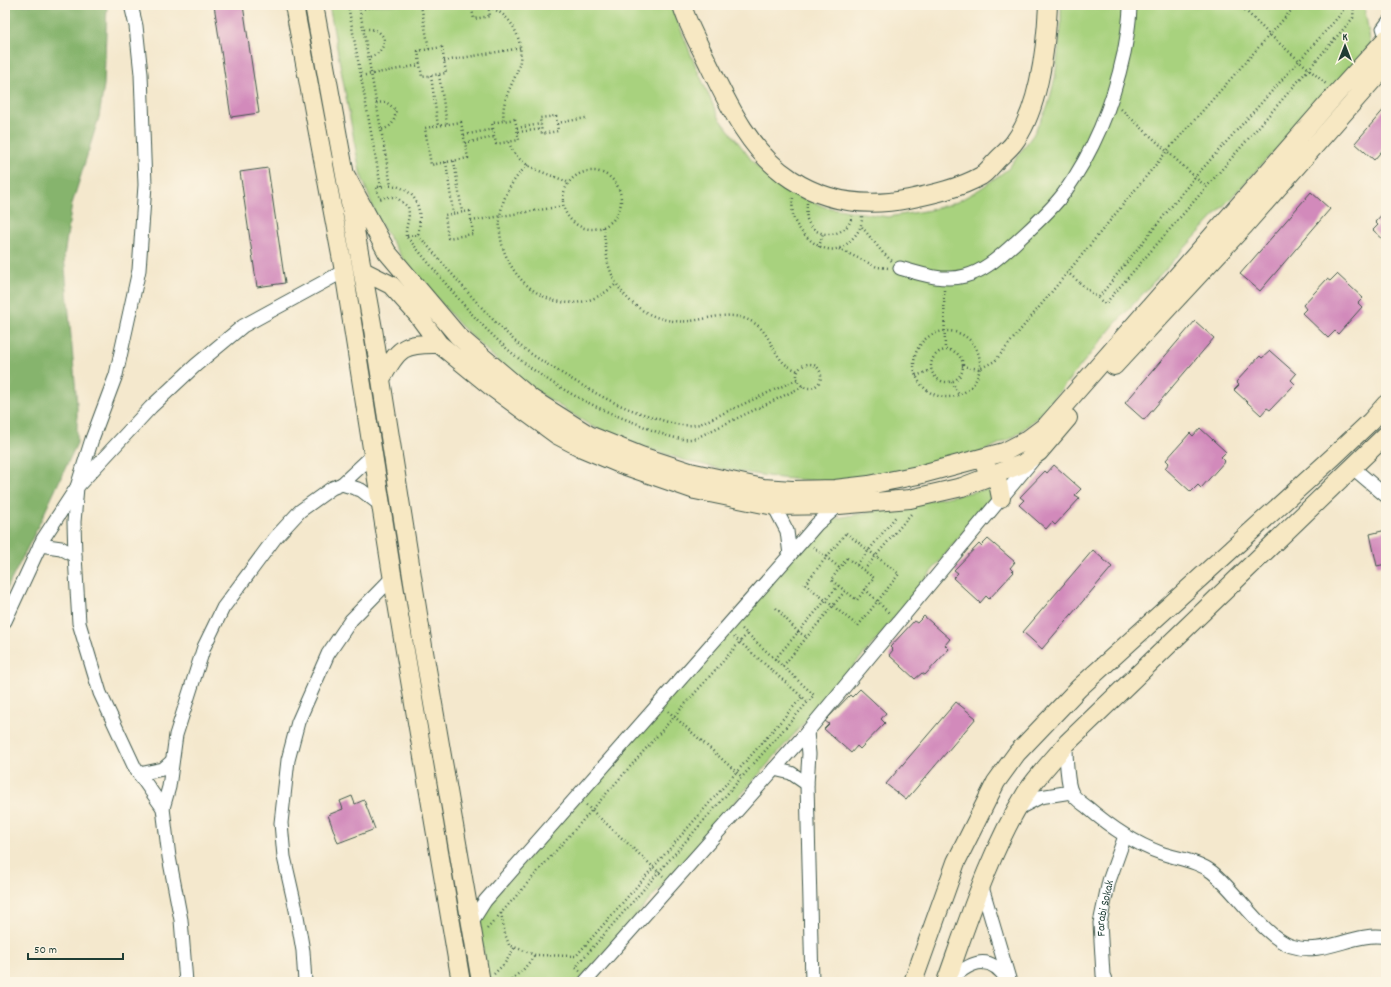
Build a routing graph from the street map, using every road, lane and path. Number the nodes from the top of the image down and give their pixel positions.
1 (131, 5) edge
2 (294, 5) edge
3 (314, 5) edge
4 (348, 5) edge
5 (359, 5) edge
6 (388, 5) edge
7 (421, 5) edge
8 (450, 5) edge
9 (459, 5) edge
10 (471, 5) edge
11 (682, 5) edge
12 (1048, 5) edge
13 (1130, 5) edge
14 (1296, 5) edge
15 (1346, 5) edge
16 (1354, 5) edge
17 (488, 6) edge
18 (360, 10) junction
19 (1245, 10) dead end
20 (1386, 20) edge
21 (364, 29) junction
22 (1270, 35) junction
23 (1385, 40) edge
24 (521, 48) junction
25 (429, 49) junction
26 (368, 57) junction
27 (444, 61) junction
28 (1299, 61) junction
29 (420, 64) junction
30 (1386, 65) edge
31 (1309, 69) junction
32 (371, 74) junction
33 (438, 75) junction
34 (361, 76) junction
35 (431, 76) junction
36 (1337, 93) junction
37 (1112, 101) junction
38 (376, 103) junction
39 (586, 118) dead end
40 (504, 121) junction
41 (557, 123) junction
42 (447, 124) junction
43 (541, 124) junction
44 (438, 126) junction
45 (517, 128) junction
46 (493, 129) junction
47 (542, 129) junction
48 (381, 130) junction
49 (518, 132) junction
50 (464, 134) junction
51 (495, 137) junction
52 (509, 142) junction
53 (465, 143) junction
54 (1166, 151) junction
55 (454, 161) junction
56 (446, 162) junction
57 (528, 166) junction
58 (346, 176) junction
59 (1195, 177) junction
60 (569, 183) junction
61 (391, 186) junction
62 (804, 186) junction
63 (381, 187) junction
64 (1206, 187) junction
65 (858, 203) junction
66 (564, 206) junction
67 (462, 212) junction
68 (453, 213) junction
69 (500, 216) junction
70 (471, 221) junction
71 (603, 227) junction
72 (862, 227) junction
73 (823, 233) junction
74 (418, 235) junction
75 (406, 236) junction
76 (819, 247) junction
77 (838, 249) junction
78 (900, 268) junction
79 (344, 271) junction
80 (363, 271) junction
81 (1067, 272) junction
82 (944, 278) junction
83 (616, 284) junction
84 (1099, 297) junction
85 (945, 332) junction
86 (439, 344) junction
87 (945, 350) junction
88 (962, 366) junction
89 (979, 369) junction
90 (931, 370) junction
91 (798, 371) junction
92 (916, 376) junction
93 (381, 379) junction
94 (798, 379) junction
95 (952, 382) junction
96 (804, 386) junction
97 (959, 395) junction
98 (1386, 404) edge
99 (1386, 434) edge
100 (1039, 452) junction
101 (374, 454) junction
102 (979, 459) junction
103 (1353, 468) junction
104 (992, 475) junction
105 (342, 484) junction
106 (77, 487) junction
107 (1386, 496) edge
108 (1002, 498) junction
109 (839, 505) junction
110 (382, 506) junction
111 (774, 506) junction
112 (911, 506) junction
113 (804, 539) junction
114 (40, 545) junction
115 (869, 551) junction
116 (790, 555) junction
117 (75, 556) junction
118 (876, 556) junction
119 (826, 557) junction
120 (857, 565) junction
121 (840, 568) junction
122 (864, 570) junction
123 (392, 578) junction
124 (838, 586) junction
125 (865, 589) junction
126 (845, 591) junction
127 (825, 601) junction
128 (877, 601) junction
129 (832, 606) junction
130 (776, 608) dead end
131 (5, 621) edge
132 (899, 623) junction
133 (736, 624) dead end
134 (729, 632) dead end
135 (798, 632) junction
136 (747, 634) junction
137 (807, 637) junction
138 (740, 643) junction
139 (775, 659) junction
140 (783, 666) junction
141 (802, 697) junction
142 (808, 702) junction
143 (663, 707) dead end
144 (675, 717) junction
145 (807, 732) junction
146 (1066, 745) junction
147 (172, 762) junction
148 (774, 769) junction
149 (736, 772) junction
150 (139, 774) junction
151 (742, 777) junction
152 (807, 784) junction
153 (1071, 792) junction
154 (581, 801) dead end
155 (163, 808) junction
156 (1019, 808) junction
157 (592, 811) junction
158 (1126, 836) junction
159 (654, 868) junction
160 (659, 872) junction
161 (672, 884) junction
162 (982, 887) junction
163 (501, 913) junction
164 (477, 925) junction
165 (1386, 937) edge
166 (515, 947) junction
167 (535, 955) junction
168 (579, 963) dead end
169 (485, 980) edge
170 (186, 982) edge
171 (305, 982) edge
172 (461, 982) edge
173 (508, 982) edge
174 (585, 982) edge
175 (812, 982) edge
176 (913, 982) edge
177 (946, 982) edge
178 (1009, 982) edge
179 (1106, 982) edge

1 - 106 street
2 - 79 street
3 - 58 street
4 - 34 path
5 - 18 path
6 - 18 path
7 - 25 path
8 - 9 path
10 - 17 path
11 - 62 street
12 - 65 street
13 - 37 street
14 - 22 path
15 - 28 path
16 - 31 path
17 - 24 path
18 - 21 path
19 - 22 path
20 - 23 lane
21 - 26 path
21 - 26 path
22 - 28 path
22 - 54 path
23 - 36 street
24 - 27 path
24 - 40 path
25 - 27 path
25 - 29 path
26 - 32 path
27 - 33 path
28 - 31 path
28 - 59 path
29 - 32 path
29 - 35 path
30 - 100 street
31 - 36 path
31 - 64 path
32 - 34 path
32 - 38 path
33 - 35 path
33 - 42 path
34 - 63 path
35 - 44 path
36 - 102 street
37 - 54 path
37 - 82 street
38 - 48 path
38 - 48 path
39 - 41 path
40 - 45 path
40 - 46 path
41 - 43 path
41 - 47 path
42 - 44 path
42 - 50 path
43 - 45 path
43 - 47 path
44 - 56 path
45 - 49 path
46 - 50 path
46 - 51 path
47 - 49 path
48 - 61 path
49 - 52 path
50 - 53 path
51 - 52 path
51 - 53 path
52 - 57 path
53 - 55 path
54 - 59 path
54 - 81 path
55 - 56 path
55 - 67 path
56 - 68 path
57 - 60 path
57 - 69 path
58 - 80 street
58 - 102 street
59 - 64 path
59 - 84 path
60 - 66 path
60 - 71 path
61 - 63 path
61 - 74 path
62 - 65 street
62 - 73 path
62 - 76 path
63 - 75 path
64 - 84 path
65 - 72 path
65 - 73 path
66 - 69 path
66 - 71 path
67 - 68 path
67 - 70 path
68 - 70 path
69 - 70 path
69 - 83 path
71 - 83 path
72 - 77 path
72 - 78 path
73 - 76 path
74 - 75 path
74 - 94 path
75 - 96 path
76 - 77 path
77 - 78 path
78 - 82 street
79 - 101 street
79 - 106 street
80 - 86 street
80 - 93 street
81 - 84 path
81 - 89 path
82 - 85 path
83 - 91 path
85 - 87 path
85 - 89 path
85 - 92 path
86 - 93 street
86 - 111 street
87 - 88 path
87 - 90 path
88 - 89 path
88 - 95 path
89 - 97 path
90 - 92 path
90 - 95 path
91 - 94 path
91 - 96 path
92 - 97 path
93 - 164 street
94 - 96 path
95 - 97 path
98 - 176 street
99 - 103 street
100 - 104 street
100 - 108 street
101 - 105 street
101 - 110 street
102 - 104 street
103 - 107 street
103 - 146 street
104 - 108 street
104 - 112 street
105 - 110 street
105 - 147 street
106 - 114 street
106 - 117 street
108 - 132 street
109 - 111 street
109 - 112 street
109 - 113 street
110 - 123 street
111 - 116 street
112 - 115 path
112 - 118 path
113 - 116 street
113 - 119 path
114 - 117 street
114 - 131 street
115 - 118 path
115 - 119 path
115 - 120 path
116 - 164 street
117 - 150 street
118 - 122 path
118 - 128 path
119 - 121 path
119 - 127 path
120 - 121 path
120 - 122 path
121 - 124 path
122 - 125 path
123 - 171 street
123 - 172 street
124 - 126 path
124 - 127 path
125 - 126 path
125 - 128 path
126 - 129 path
127 - 129 path
127 - 135 path
128 - 129 path
128 - 132 path
129 - 137 path
130 - 135 path
132 - 145 street
133 - 136 path
134 - 138 path
135 - 137 path
135 - 139 path
136 - 138 path
136 - 139 path
137 - 140 path
138 - 141 path
138 - 144 path
139 - 140 path
140 - 142 path
141 - 142 path
141 - 149 path
142 - 151 path
143 - 144 path
144 - 149 path
144 - 157 path
145 - 148 street
145 - 152 street
146 - 153 street
146 - 156 street
147 - 150 street
147 - 155 street
148 - 152 street
148 - 161 street
149 - 151 path
149 - 159 path
150 - 155 street
151 - 160 path
152 - 175 street
153 - 156 street
153 - 158 street
154 - 157 path
155 - 170 street
156 - 162 street
157 - 159 path
157 - 163 path
158 - 165 street
158 - 179 street, Farabi Sokak
159 - 160 path
159 - 167 path
160 - 161 path
160 - 168 path
161 - 174 street
162 - 177 street
162 - 178 street
163 - 164 path
163 - 166 path
164 - 169 street
166 - 167 path
166 - 169 path
167 - 173 path
177 - 178 street

